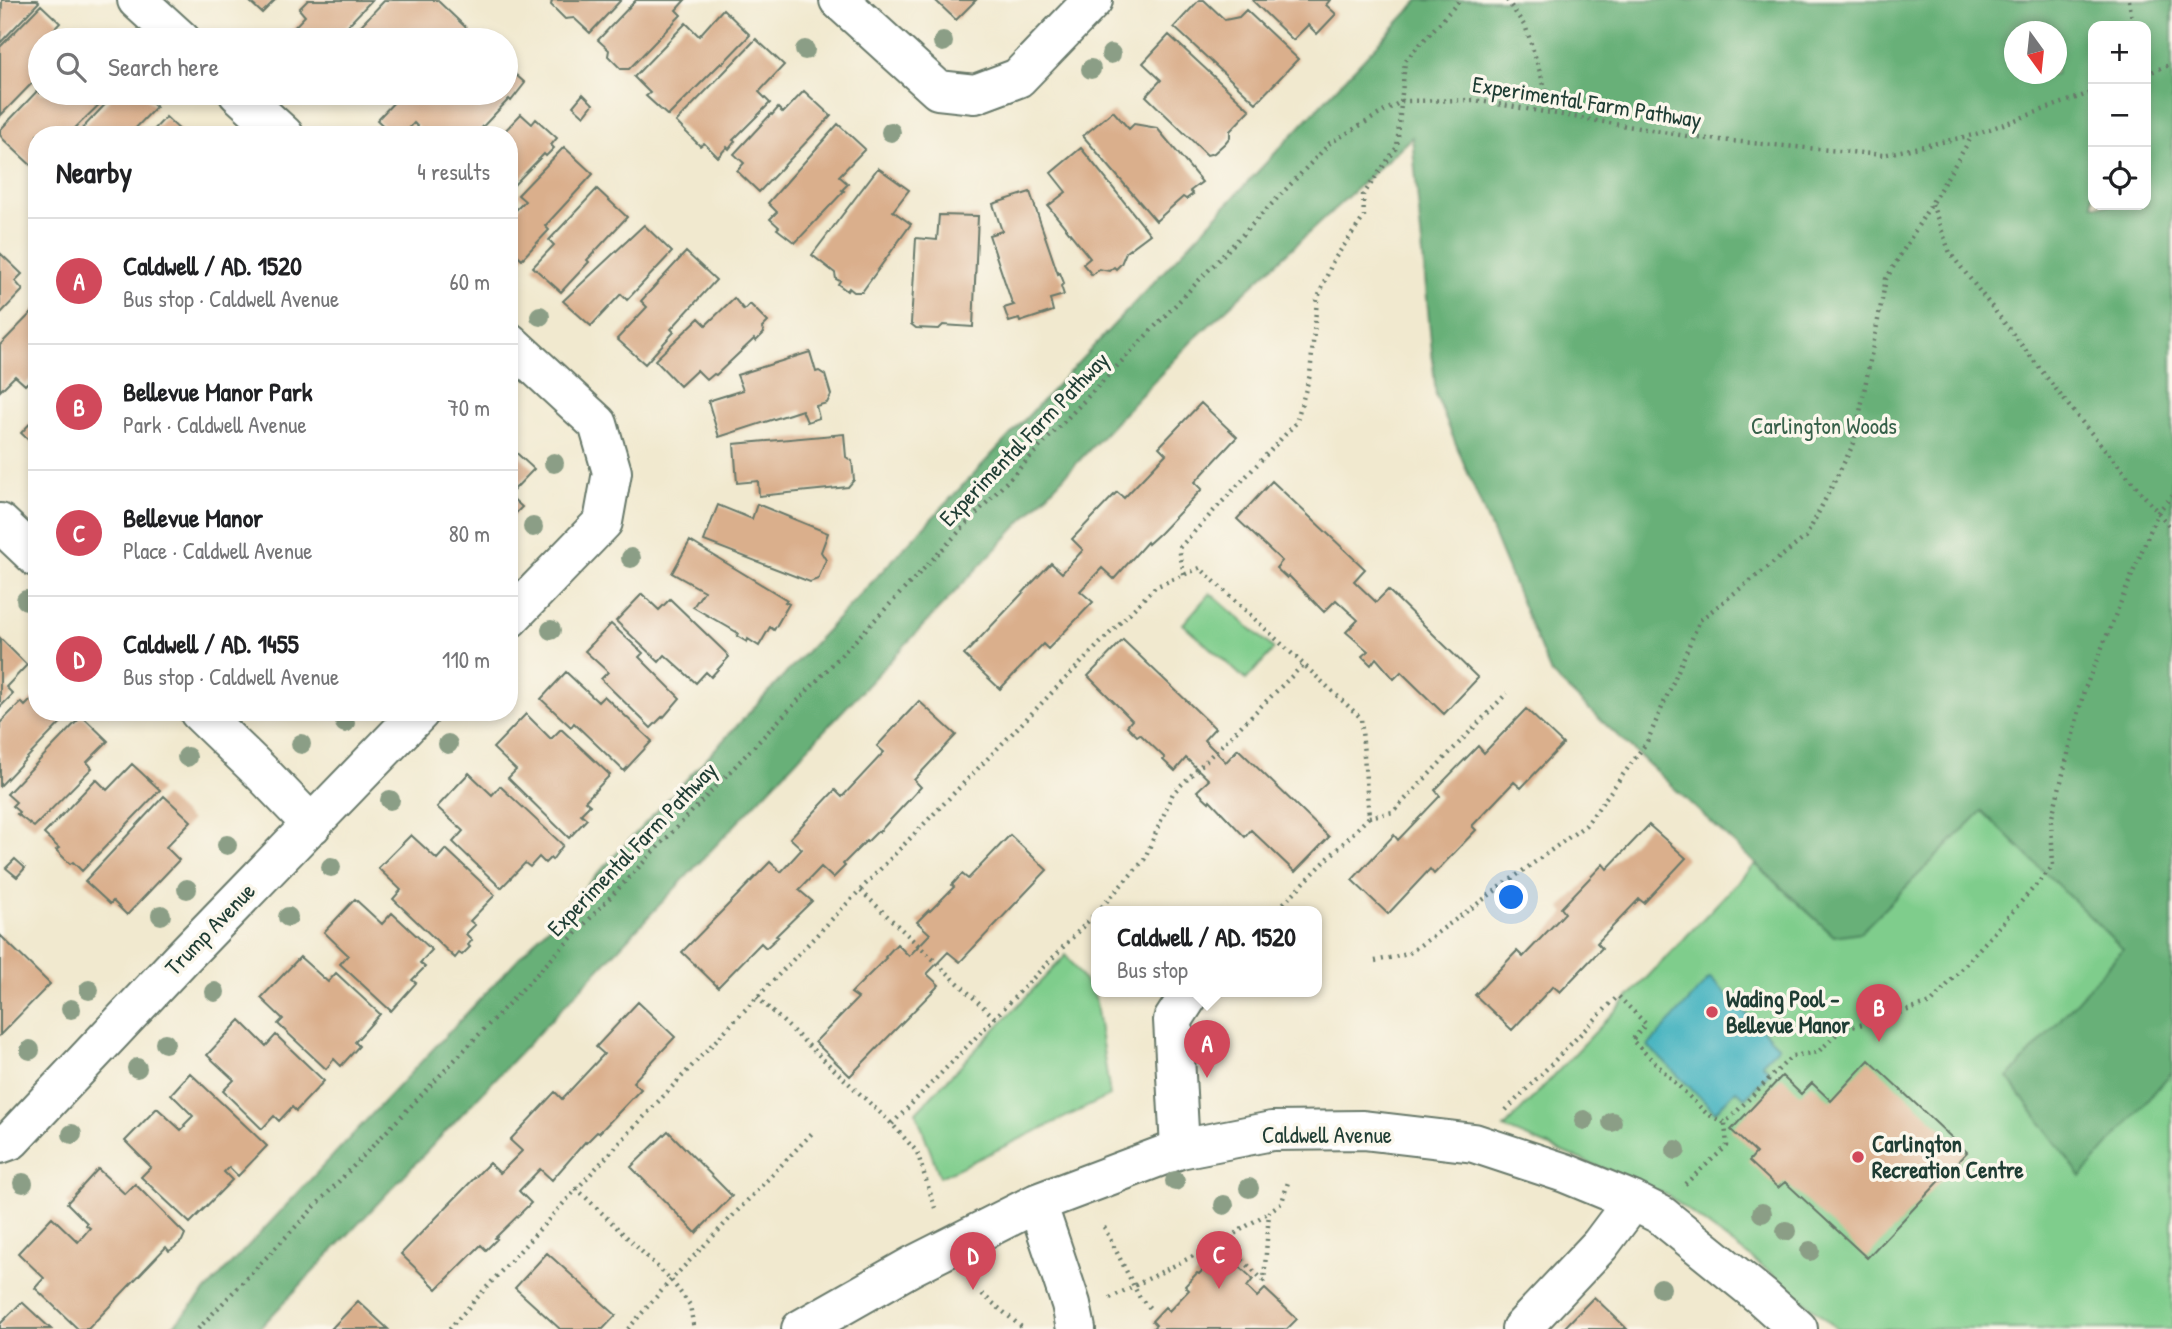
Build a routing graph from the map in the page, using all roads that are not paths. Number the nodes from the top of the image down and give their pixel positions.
1 (138, 0) edge
2 (839, 0) edge
3 (1093, 0) edge
4 (168, 28) edge
5 (251, 105) edge
6 (274, 126) edge
7 (518, 350) edge
8 (0, 523) edge
9 (28, 549) edge
10 (518, 610) edge
11 (207, 721) edge
12 (411, 721) edge
13 (312, 825) junction
14 (1188, 997) edge
15 (0, 1144) edge
16 (1180, 1149) junction
17 (1037, 1203) junction
18 (1647, 1208) junction
19 (1075, 1323) edge
20 (802, 1329) edge
21 (1521, 1329) edge
22 (1798, 1329) edge

1 - 4 street
2 - 3 street
5 - 6 street
7 - 10 street
8 - 9 street
11 - 13 street
12 - 13 street, Trump Avenue
13 - 15 street, Trump Avenue
14 - 16 street
16 - 17 street, Caldwell Avenue
16 - 18 street, Caldwell Avenue
17 - 19 street
17 - 20 street, Caldwell Avenue
18 - 21 street
18 - 22 street, Caldwell Avenue

